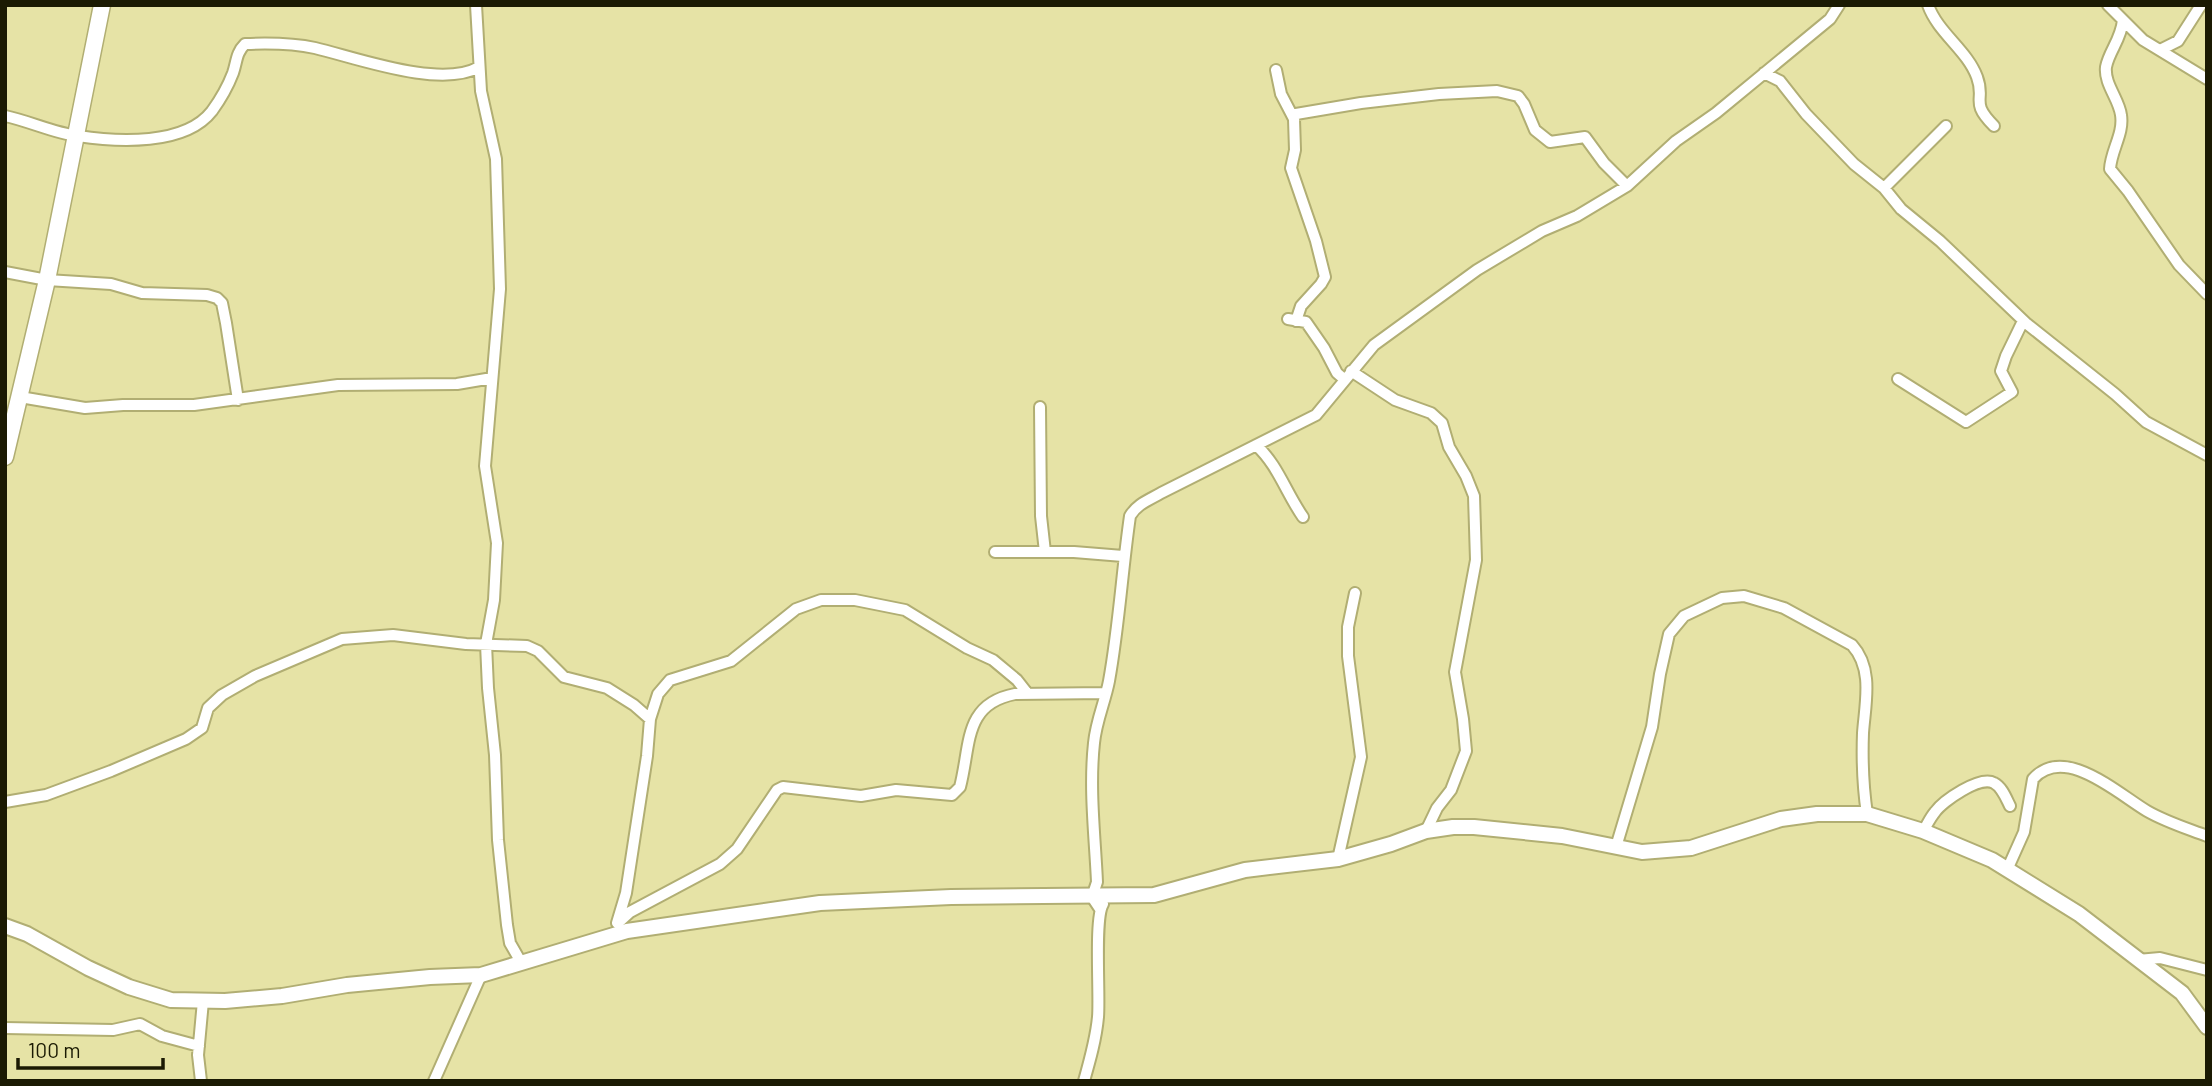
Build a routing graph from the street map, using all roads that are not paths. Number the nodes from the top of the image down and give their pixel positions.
1 (102, 5) edge
2 (476, 5) edge
3 (1839, 5) edge
4 (1928, 5) edge
5 (2108, 5) edge
6 (2201, 5) edge
7 (2123, 20) junction
8 (2160, 50) junction
9 (1784, 57) junction
10 (479, 67) junction
11 (1276, 70) dead end
12 (1764, 74) junction
13 (2207, 79) edge
14 (1780, 81) junction
15 (5, 116) edge
16 (1294, 119) junction
17 (1946, 126) dead end
18 (1994, 126) dead end
19 (77, 136) junction
20 (1628, 186) junction
21 (1884, 188) junction
22 (5, 272) edge
23 (47, 279) junction
24 (2207, 294) edge
25 (2023, 321) junction
26 (1347, 375) junction
27 (492, 378) junction
28 (1898, 379) dead end
29 (20, 397) junction
30 (238, 400) junction
31 (1040, 407) dead end
32 (1256, 445) junction
33 (2207, 455) edge
34 (5, 457) edge
35 (1303, 517) dead end
36 (995, 552) dead end
37 (1045, 552) junction
38 (1123, 556) junction
39 (1356, 593) dead end
40 (486, 644) junction
41 (1105, 693) junction
42 (1028, 694) junction
43 (650, 719) junction
44 (5, 802) edge
45 (2010, 806) dead end
46 (1867, 814) junction
47 (1426, 831) junction
48 (1923, 831) junction
49 (2207, 836) edge
50 (1616, 847) junction
51 (1338, 859) junction
52 (2007, 870) junction
53 (1100, 900) junction
54 (617, 923) junction
55 (5, 926) edge
56 (601, 940) junction
57 (2138, 960) junction
58 (522, 964) junction
59 (2207, 970) edge
60 (481, 975) junction
61 (203, 1001) junction
62 (2207, 1027) edge
63 (5, 1028) edge
64 (199, 1046) junction
65 (201, 1081) edge
66 (434, 1081) edge
67 (1084, 1081) edge

1 - 19 main road
2 - 10 street
3 - 9 street
4 - 18 street
5 - 7 street
6 - 8 street
7 - 8 street
7 - 24 street
8 - 13 street
9 - 12 street
9 - 14 street
10 - 19 street
10 - 27 street
11 - 16 street
12 - 14 street
12 - 20 street
14 - 21 street
15 - 19 street
16 - 20 street
16 - 26 street
17 - 21 street
19 - 23 main road
20 - 26 street
21 - 25 street
22 - 23 street
23 - 29 main road
23 - 30 street
25 - 28 street
25 - 33 street
26 - 32 street
26 - 47 street
27 - 30 street
27 - 40 street
29 - 30 street
29 - 34 main road
31 - 37 street
32 - 35 street
32 - 38 street
36 - 37 street
37 - 38 street
38 - 41 street
39 - 51 street
40 - 43 street
40 - 44 street
40 - 58 street
41 - 42 street
41 - 53 street
42 - 43 street
42 - 54 street
43 - 54 street
45 - 48 street
46 - 48 street
46 - 50 street
46 - 50 street
47 - 50 street
47 - 51 street
48 - 52 street
49 - 52 street
51 - 53 street
52 - 57 street
53 - 56 street
53 - 67 street
54 - 56 street
55 - 61 street
56 - 58 street
57 - 59 street
57 - 62 street
58 - 60 street
60 - 61 street
60 - 66 street
61 - 64 street
63 - 64 street
64 - 65 street

